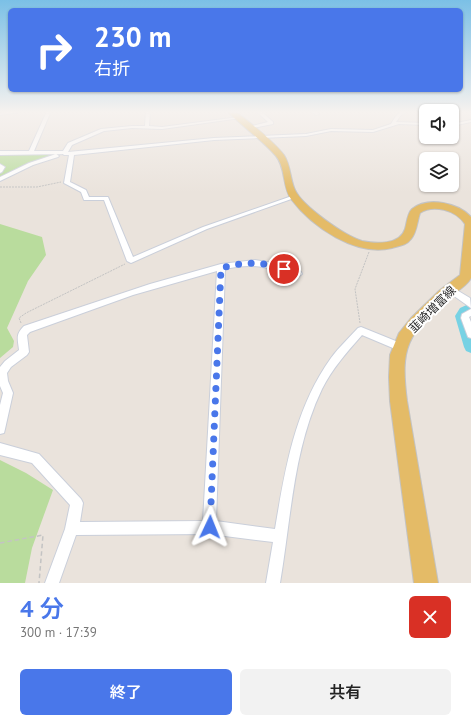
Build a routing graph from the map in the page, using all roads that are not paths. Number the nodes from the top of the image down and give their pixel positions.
1 (37, 138) edge
2 (82, 138) edge
3 (226, 138) edge
4 (260, 138) edge
5 (0, 153) edge
6 (31, 153) junction
7 (68, 153) junction
8 (0, 166) edge
9 (0, 171) edge
10 (0, 179) edge
11 (294, 197) junction
12 (470, 253) edge
13 (221, 268) junction
14 (298, 274) dead end
15 (450, 290) junction
16 (471, 305) edge
17 (471, 312) edge
18 (471, 334) edge
19 (400, 347) junction
20 (0, 429) edge
21 (0, 449) edge
22 (210, 527) junction
23 (72, 529) junction
24 (281, 536) junction
25 (52, 583) edge
26 (273, 583) edge
27 (426, 583) edge

1 - 6 street
2 - 7 street
3 - 7 street
4 - 11 main road, 韮崎増富線
5 - 6 street
6 - 7 street
7 - 10 street
7 - 11 street
8 - 9 street
11 - 12 main road, 韮崎増富線
12 - 15 main road, 韮崎増富線
13 - 14 street
13 - 20 street
13 - 22 street
15 - 16 street
15 - 19 main road, 韮崎増富線
17 - 18 street
19 - 24 street
19 - 27 main road, 韮崎増富線
21 - 23 street
22 - 23 street
22 - 24 street
23 - 25 street
24 - 26 street

